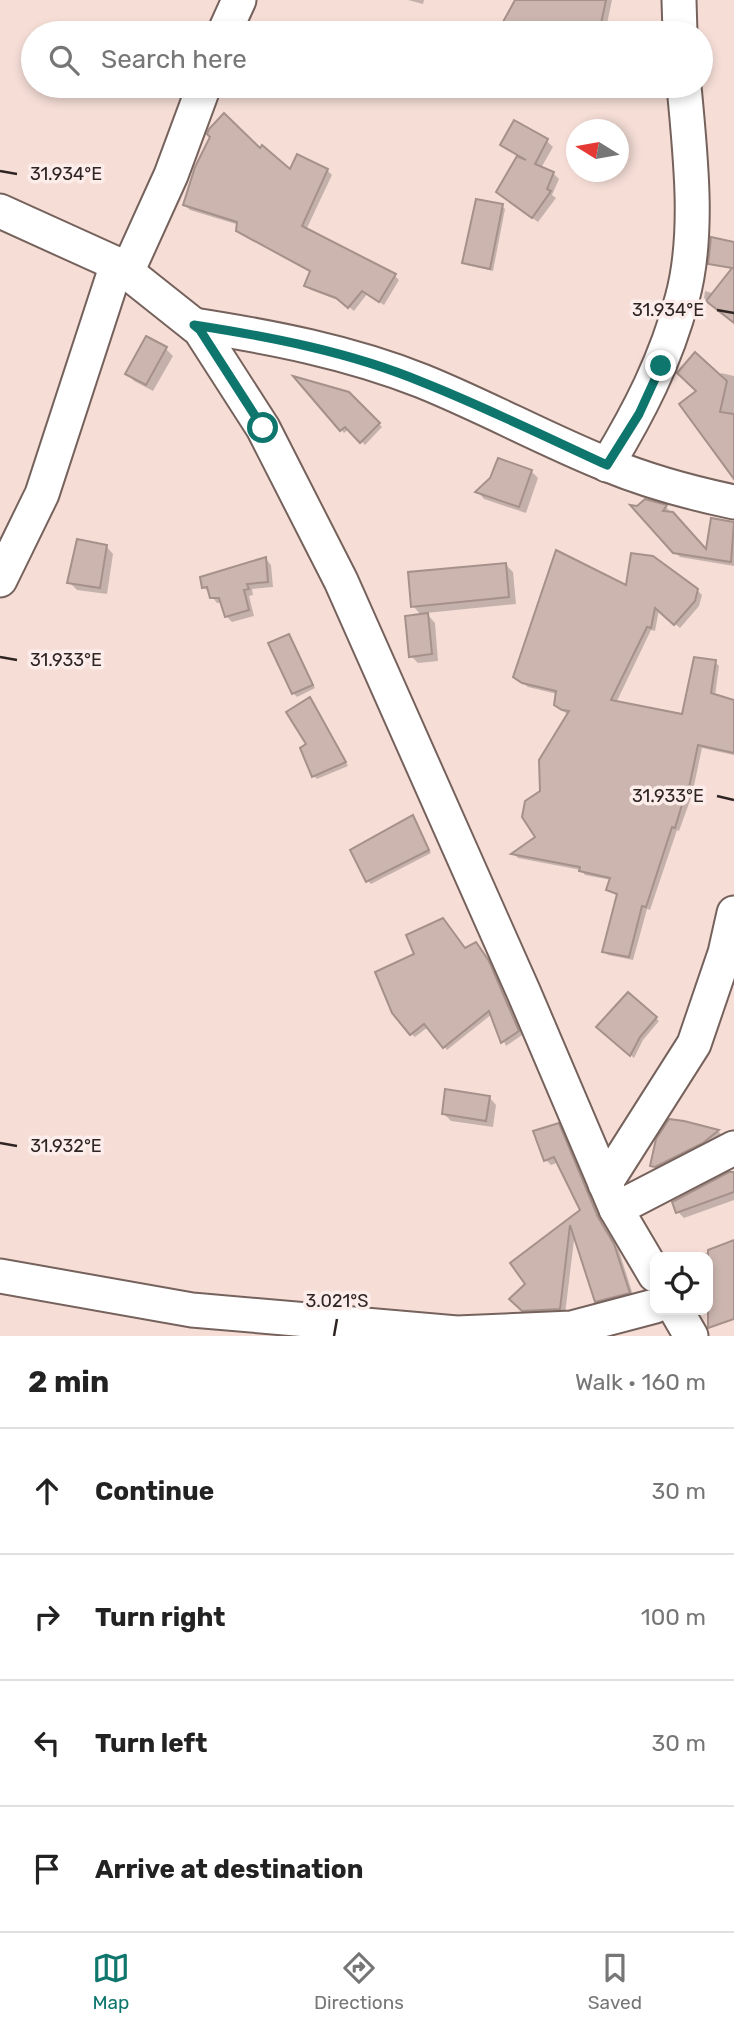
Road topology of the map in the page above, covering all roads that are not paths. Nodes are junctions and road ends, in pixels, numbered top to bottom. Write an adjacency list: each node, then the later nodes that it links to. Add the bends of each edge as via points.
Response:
1 (239, 0): 3 (street)
2 (679, 0): 4 (street)
3 (230, 21)
4 (680, 21)
5 (200, 98): 8 (street, via 172,175)
6 (685, 98): 10 (street, via 692,173 683,297 661,366 639,414)
7 (0, 211): 8 (street)
8 (122, 268): 9 (street); 12 (street, via 42,494)
9 (194, 325): 10 (street, via 318,348 421,381); 15 (street, via 263,428 341,581)
10 (607, 465): 11 (street)
11 (734, 502)
12 (0, 580)
13 (734, 913): 15 (street, via 695,1044)
14 (734, 1148): 15 (street)
15 (610, 1196): 16 (street)
16 (650, 1266)
17 (0, 1276): 18 (street, via 192,1310 457,1333 572,1328)
18 (650, 1307)
19 (679, 1315): 20 (street)
20 (691, 1336)

